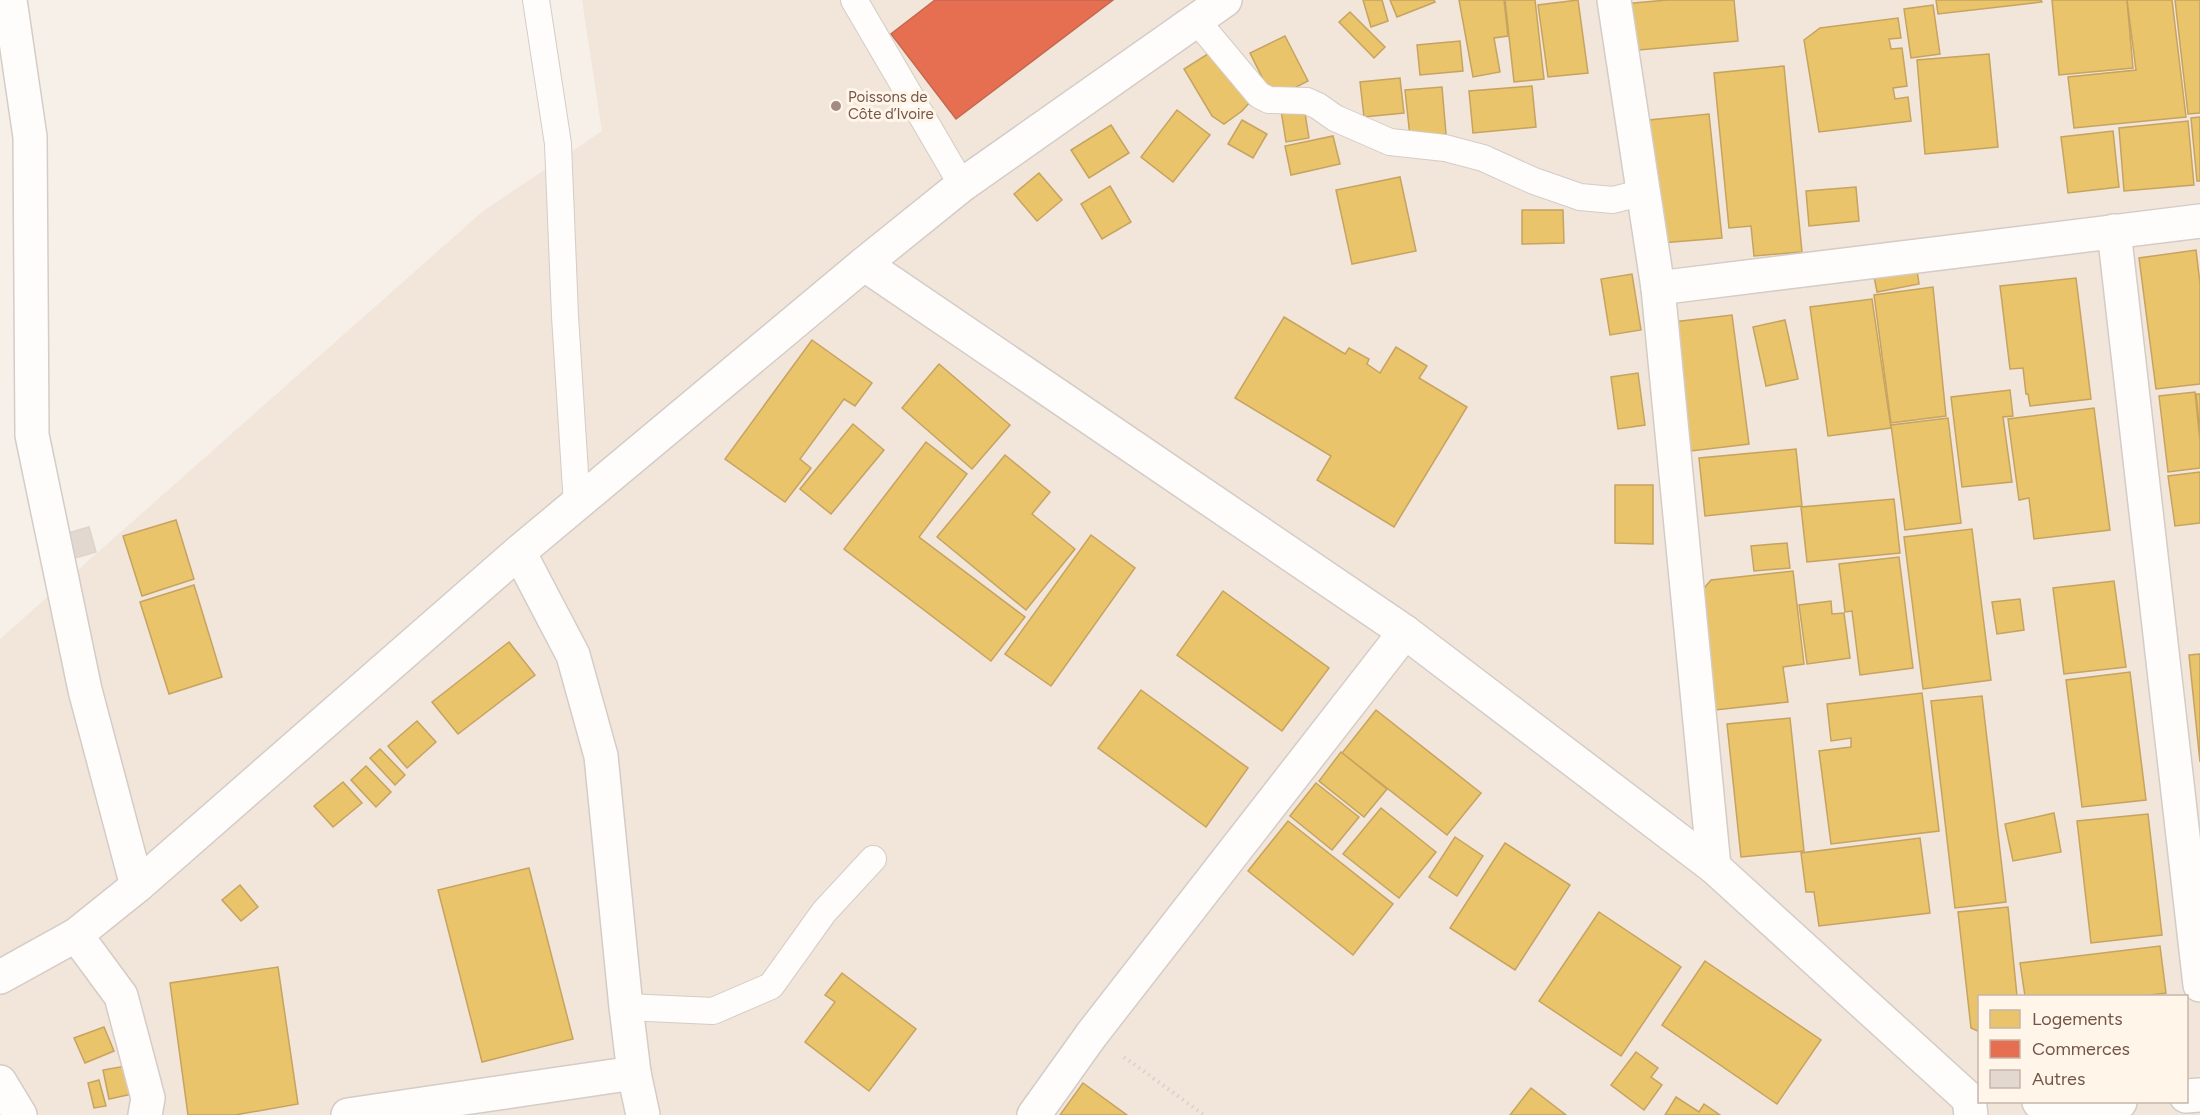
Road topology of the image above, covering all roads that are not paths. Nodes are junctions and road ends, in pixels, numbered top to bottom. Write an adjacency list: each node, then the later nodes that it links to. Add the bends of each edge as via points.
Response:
1 (10, 0): 18 (street, via 30,137 32,435 85,690)
2 (536, 0): 13 (lane, via 558,144)
3 (854, 0): 7 (lane)
4 (1225, 0): 6 (street)
5 (1614, 0): 8 (street)
6 (1197, 21): 7 (street); 8 (lane, via 1259,95 1269,100 1307,101 1390,142 1445,148 1483,158 1534,182 1580,197 1614,200)
7 (962, 186): 11 (street)
8 (1644, 192): 12 (street)
9 (2200, 221): 10 (street)
10 (2114, 231): 12 (street); 21 (street)
11 (864, 264): 13 (street); 15 (street)
12 (1658, 288): 17 (street)
13 (577, 506): 14 (street)
14 (519, 552): 18 (street); 22 (street, via 573,655 602,756)
15 (1404, 632): 17 (street); 30 (street, via 1092,1034)
16 (873, 859): 22 (lane, via 824,912 771,986 714,1011)
17 (1714, 867): 25 (street)
18 (137, 886): 19 (street)
19 (76, 935): 20 (street); 27 (street, via 121,996 148,1098)
20 (0, 977)
21 (2200, 985)
22 (626, 1007): 23 (street)
23 (634, 1072): 28 (street); 29 (street)
24 (0, 1082): 26 (street)
25 (1973, 1105)
26 (20, 1115)
27 (146, 1115)
28 (348, 1115)
29 (643, 1115)
30 (1034, 1115)

